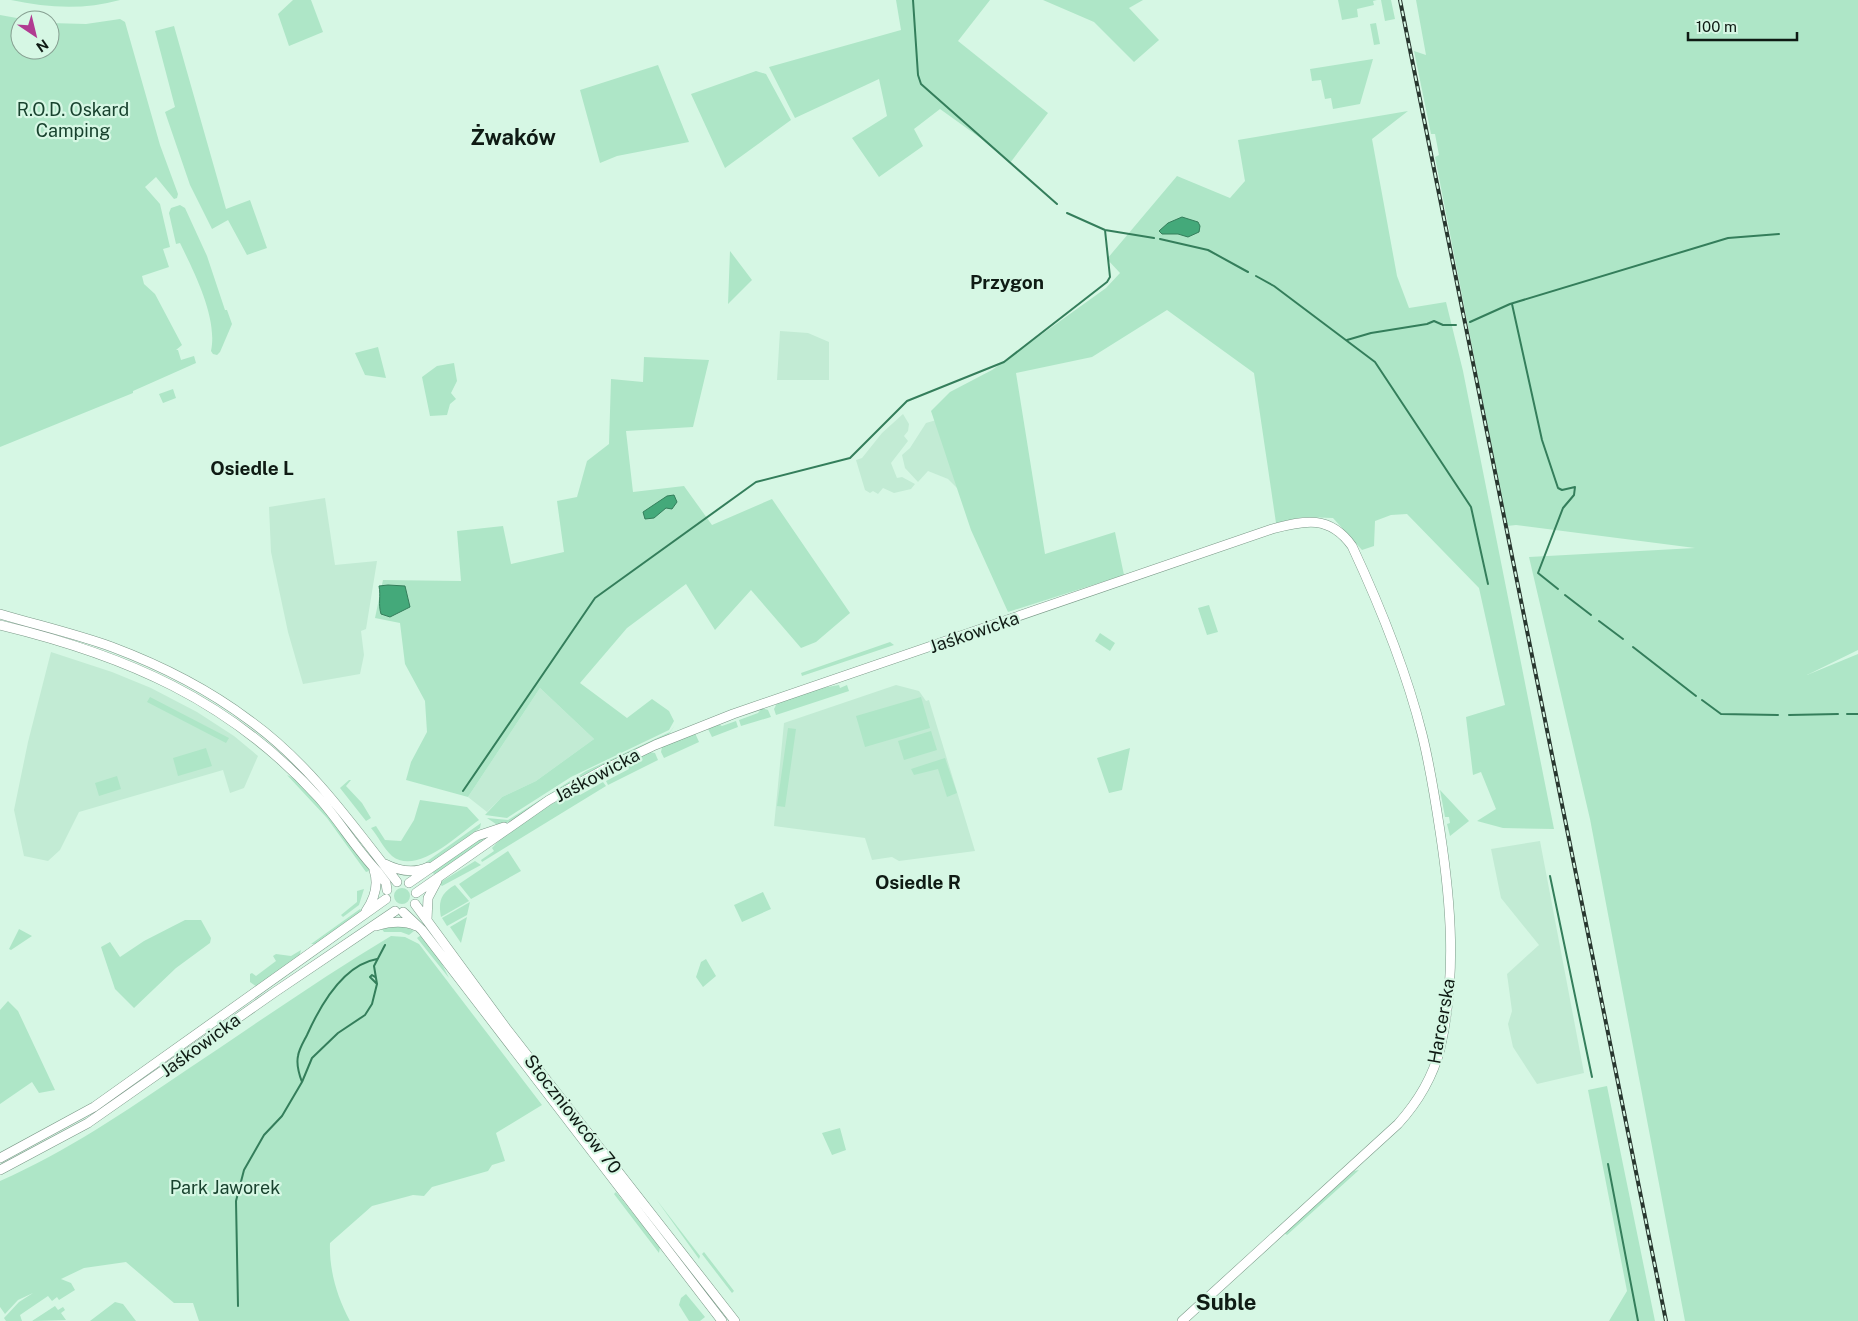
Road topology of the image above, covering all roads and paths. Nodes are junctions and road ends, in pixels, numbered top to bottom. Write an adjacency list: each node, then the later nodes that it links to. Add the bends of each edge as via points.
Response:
1 (0, 614): 6 (street, via 113,648 152,664 250,720 326,792)
2 (1384, 624): 4 (street, Jaśkowicka, via 1362,566 1348,540 1326,524 1300,521 732,714 605,769); 25 (street, Harcerska, via 1422,734 1447,872 1450,976 1440,1049 1411,1110 1398,1124)
3 (0, 625): 7 (street, via 111,658 166,682 217,710 266,746 318,797)
4 (524, 816): 5 (street, Jaśkowicka, via 500,829 477,836); 8 (street, Jaśkowicka)
5 (446, 857): 6 (street, via 422,870 410,872 397,870); 10 (street, Jaśkowicka)
6 (381, 861): 9 (street)
7 (373, 866): 12 (street, via 386,883); 15 (street, via 377,885 372,902)
8 (447, 872): 11 (street, Jaśkowicka); 16 (street, via 430,892)
9 (397, 882): 10 (street); 12 (street)
10 (409, 883): 11 (street)
11 (416, 893): 13 (street)
12 (387, 894): 14 (street, via 388,904); 15 (street, Jaśkowicka)
13 (415, 904): 14 (street); 16 (street, Stoczniowców 70)
14 (399, 911): 17 (street, Stoczniowców 70); 18 (street, Jaśkowicka)
15 (361, 917): 19 (street, Jaśkowicka)
16 (426, 921): 24 (street, Stoczniowców 70)
17 (419, 927): 18 (street, via 409,922 388,922); 23 (street, Stoczniowców 70)
18 (365, 930): 20 (street, Jaśkowicka)
19 (84, 1114): 20 (street); 21 (street, Jaśkowicka)
20 (90, 1122): 22 (street, Jaśkowicka)
21 (0, 1158)
22 (0, 1170)
23 (722, 1321)
24 (735, 1321)
25 (1182, 1321)

